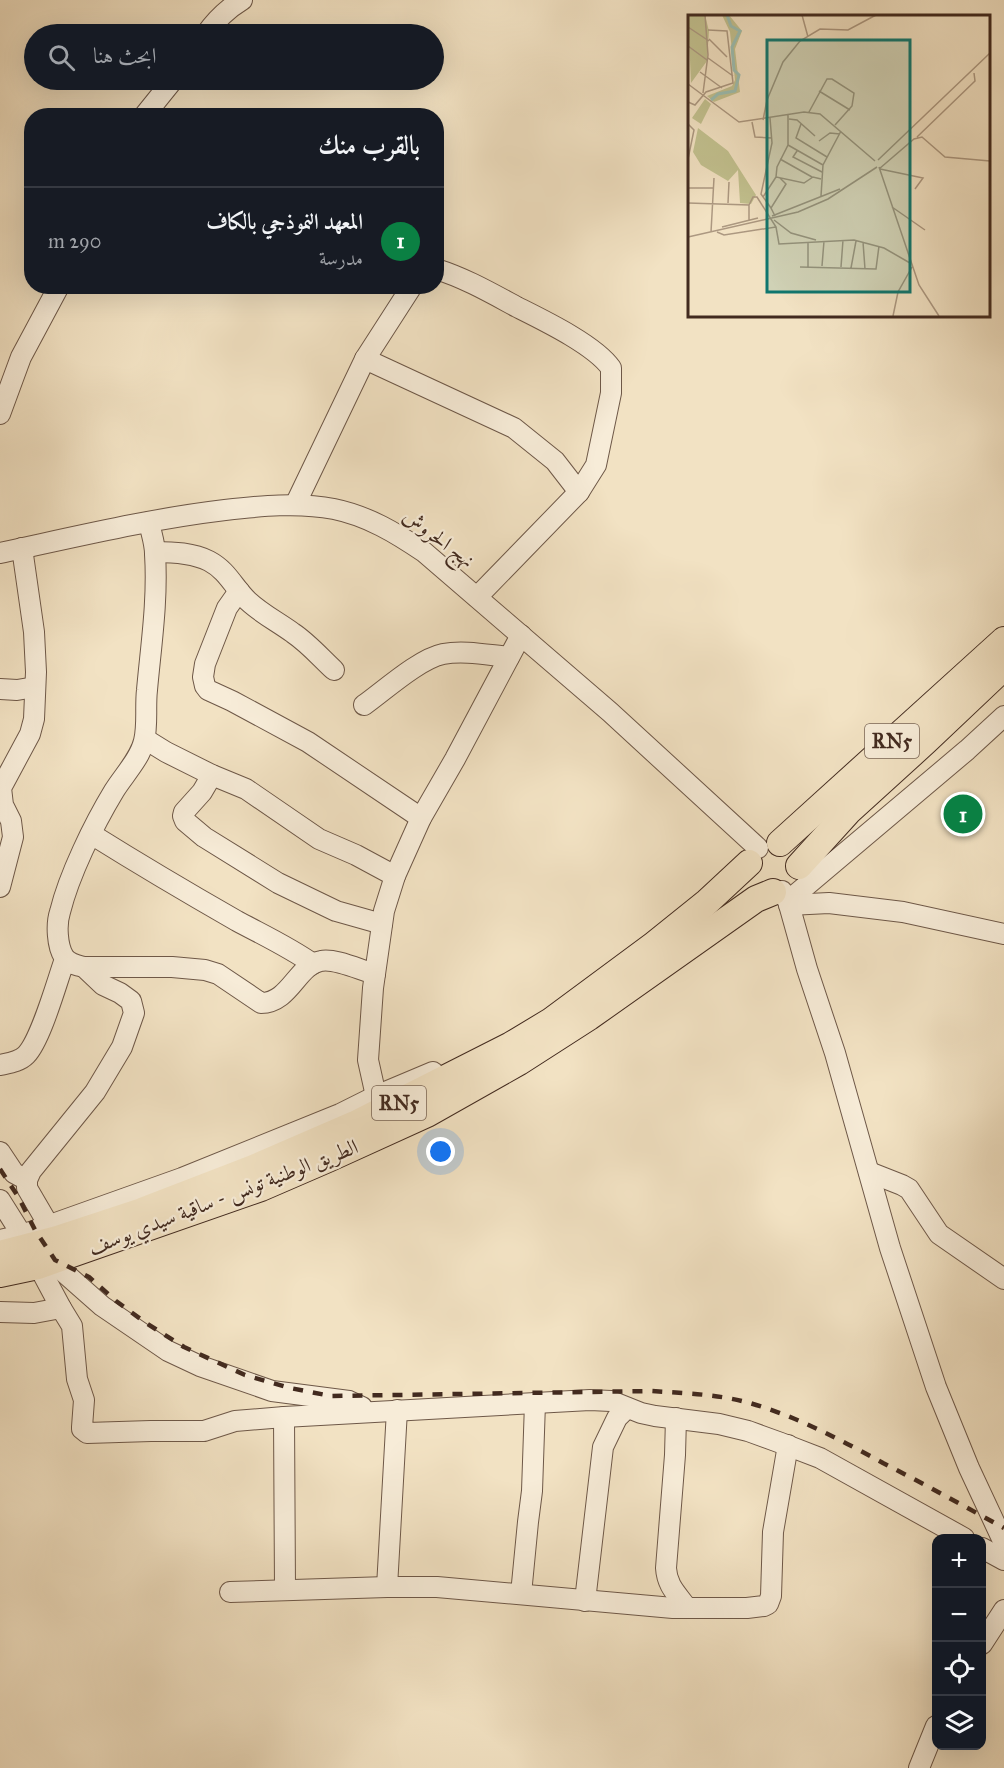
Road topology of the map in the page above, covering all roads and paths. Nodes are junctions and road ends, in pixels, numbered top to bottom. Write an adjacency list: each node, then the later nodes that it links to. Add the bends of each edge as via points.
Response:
1 (242, 0): 2 (street)
2 (213, 24)
3 (165, 90): 4 (street)
4 (150, 108)
5 (444, 272): 10 (street, via 551,325 599,354 611,368 611,393 596,465)
6 (55, 294): 9 (street, via 21,357)
7 (407, 294): 8 (street)
8 (365, 359): 10 (street, via 514,428 555,461); 11 (street)
9 (0, 414)
10 (579, 492): 17 (street)
11 (295, 505): 12 (street, نهج الحروش, via 239,508); 17 (street, نهج الحروش, via 334,509 392,531 424,552)
12 (149, 522): 13 (street, نهج الحروش); 14 (street)
13 (22, 548): 15 (street, نهج الحروش); 23 (street, via 34,632)
14 (155, 552): 16 (street, via 197,556 212,562); 27 (street, via 155,612)
15 (0, 553)
16 (239, 591): 22 (street); 29 (street, via 227,608 205,664 203,677 208,690 308,742)
17 (477, 597): 18 (street, نهج الحروش)
18 (521, 635): 20 (street); 31 (street, نهج الحروش)
19 (1004, 640): 31 (main road, الطريق الوطنية تونس - ساقية سيدي يوسف / RN5)
20 (509, 657): 25 (street, via 443,654 406,674); 29 (street)
21 (1004, 667): 32 (main road, RN5, via 848,812)
22 (334, 670)
23 (36, 687): 24 (street); 34 (street, via 30,734 1,788 13,837)
24 (0, 689)
25 (364, 705)
26 (1004, 716): 35 (street, via 949,765)
27 (145, 739): 28 (street); 30 (street)
28 (212, 775): 33 (street, via 246,789 319,838); 36 (street, via 184,812 185,821 278,883 336,911)
29 (421, 818): 33 (street)
30 (91, 834): 38 (street, via 59,915 60,949); 39 (street)
31 (763, 851): 32 (main road, via 788,846); 35 (main road, via 749,871 752,879 757,886); 42 (main road, الطريق الوطنية تونس - ساقية سيدي يوسف / RN5, via 655,944 551,1021)
32 (800, 866): 35 (main road, RN5, via 798,877)
33 (395, 876): 36 (street)
34 (0, 887)
35 (783, 897): 37 (street, via 903,912); 46 (street); 50 (main road, الطريق الوطنية تونس - ساقية سيدي يوسف / RN5, via 764,894 749,903 529,1056 427,1114 261,1188)
36 (382, 924): 41 (street)
37 (1004, 934)
38 (65, 958): 40 (street); 43 (street, via 28,1054)
39 (313, 964): 40 (street, via 294,985 267,1003 205,970); 41 (street, via 336,962)
40 (84, 966): 47 (street, via 103,985 131,1002 134,1012 122,1047 94,1092)
41 (375, 974): 44 (street, via 368,1060)
42 (511, 1045): 44 (street, via 478,1053); 50 (main road, الطريق الوطنية تونس - ساقية سيدي يوسف / RN5, via 297,1150)
43 (0, 1065)
44 (376, 1096): 50 (street, via 182,1178)
45 (0, 1152): 47 (street, via 14,1173)
46 (869, 1172): 53 (street, via 909,1189 939,1234); 64 (street, via 936,1387)
47 (27, 1180): 50 (street)
48 (0, 1200): 50 (street)
49 (0, 1240): 50 (street)
50 (45, 1247): 51 (main road, الطريق الوطنية تونس - ساقية سيدي يوسف / RN5); 52 (main road, الطريق الوطنية تونس - ساقية سيدي يوسف / RN5); 54 (street); 59 (street, via 102,1306 168,1351 272,1391 349,1401)
51 (0, 1254)
52 (0, 1274)
53 (1004, 1279)
54 (61, 1308): 55 (street, via 34,1313); 60 (street, via 72,1326 77,1380 84,1400 82,1427 87,1433 204,1431 235,1420)
55 (0, 1312)
56 (535, 1403): 57 (street, via 611,1401); 58 (street); 70 (street, via 532,1491)
57 (627, 1408): 61 (street); 71 (street, via 616,1418 603,1447)
58 (397, 1410): 59 (street); 67 (street)
59 (370, 1412): 60 (street)
60 (284, 1417): 68 (street)
61 (676, 1418): 62 (street, via 719,1424); 72 (street, via 666,1579)
62 (788, 1445): 63 (street, via 820,1458); 72 (street, via 773,1532 770,1600 756,1608)
63 (955, 1534)
64 (1004, 1543)
65 (986, 1551): 66 (street)
66 (1004, 1560)
67 (387, 1587): 68 (street); 70 (street)
68 (285, 1589): 69 (street)
69 (230, 1592)
70 (521, 1594): 71 (street)
71 (585, 1601): 72 (street)
72 (687, 1608)
73 (1004, 1610): 74 (street)
74 (982, 1642)
75 (932, 1736): 76 (street)
76 (919, 1768)

